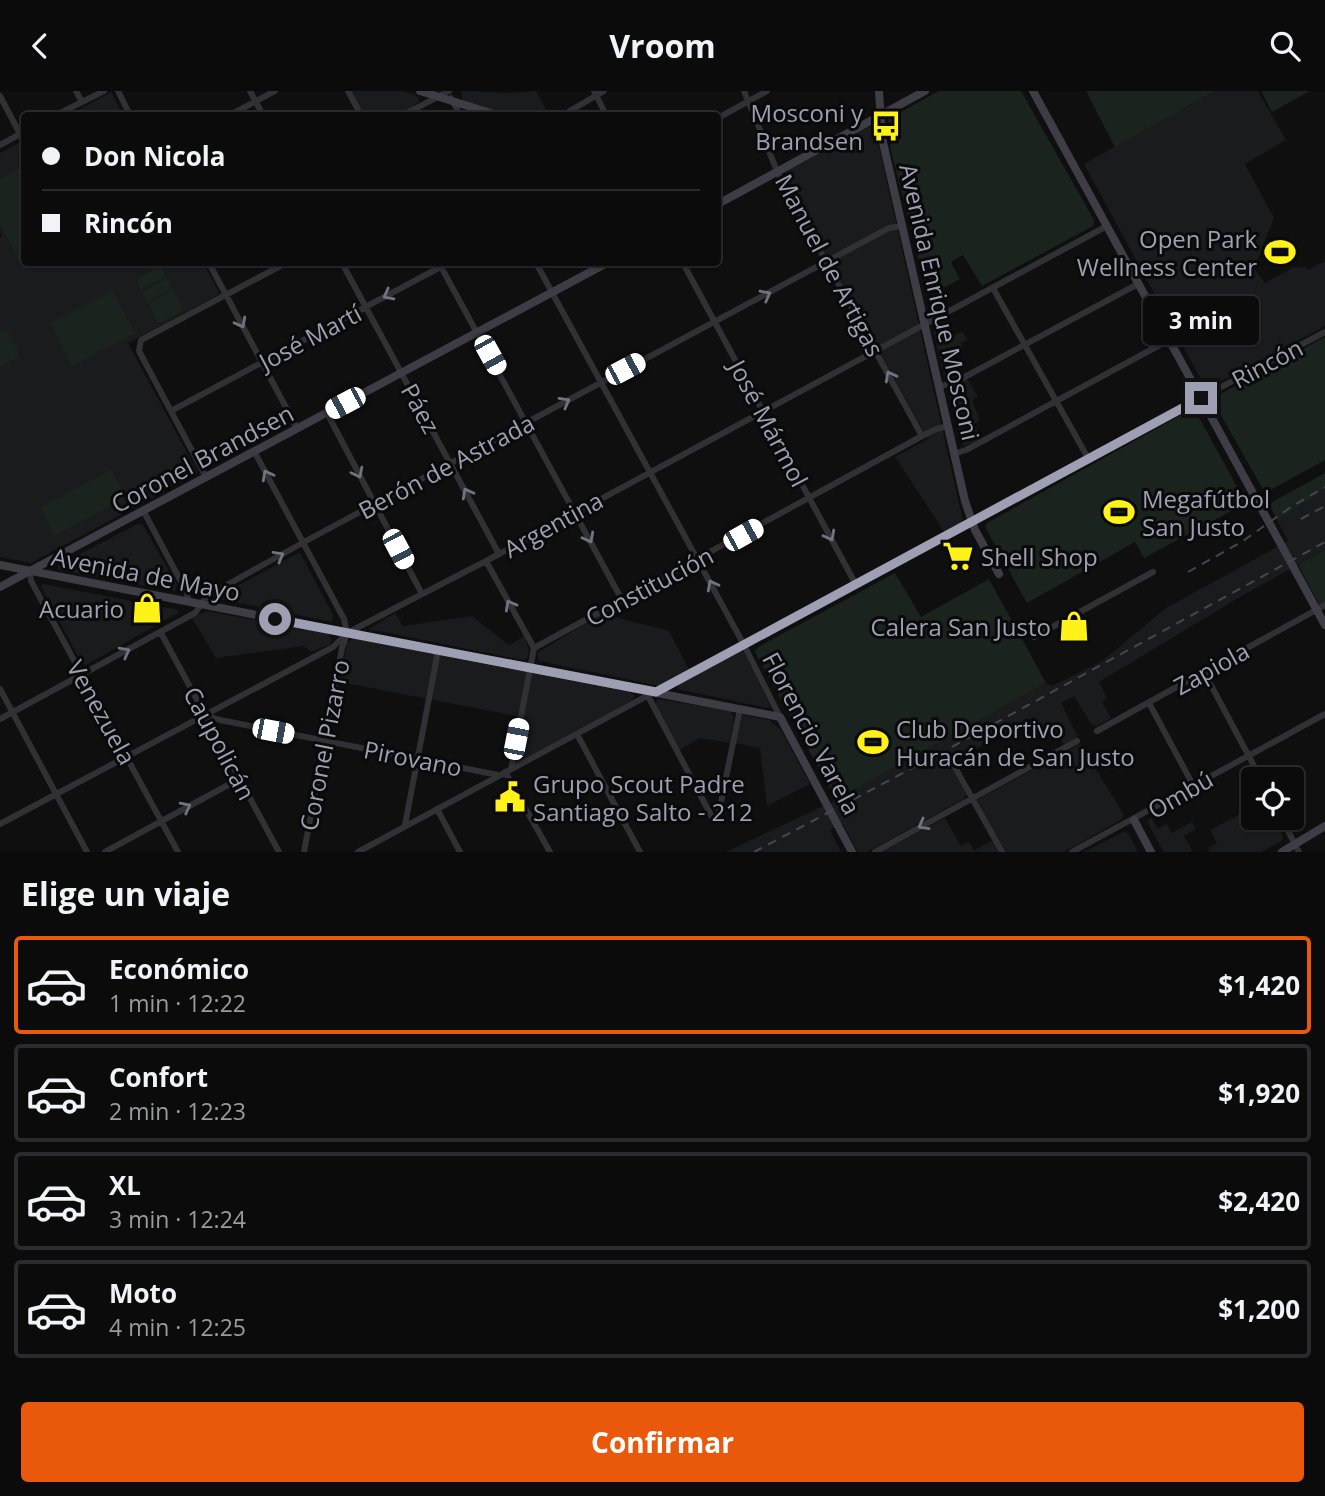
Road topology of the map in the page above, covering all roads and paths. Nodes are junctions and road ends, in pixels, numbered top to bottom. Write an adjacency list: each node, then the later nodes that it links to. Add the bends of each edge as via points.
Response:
1 (76, 91): 19 (street)
2 (104, 91): 19 (street)
3 (118, 91): 23 (street)
4 (250, 91): 20 (street)
5 (275, 91): 20 (street)
6 (348, 91): 26 (street)
7 (420, 91): 17 (street)
8 (448, 91): 17 (street); 21 (street)
9 (604, 91): 15 (street)
10 (744, 91): 18 (street, Manuel de Artigas)
11 (767, 91): 18 (street)
12 (879, 91): 33 (street, Avenida Enrique Mosconi)
13 (925, 91): 33 (street)
14 (1033, 91): 40 (street)
15 (595, 93): 30 (street); 31 (street)
16 (0, 96): 34 (street)
17 (438, 97): 21 (street); 27 (street)
18 (749, 101): 32 (street); 37 (street, Manuel de Artigas)
19 (82, 102): 22 (street)
20 (255, 102): 24 (street); 25 (street)
21 (453, 102): 28 (street); 29 (street)
22 (61, 112)
23 (128, 112)
24 (236, 112)
25 (261, 112)
26 (358, 112)
27 (410, 112)
28 (458, 112)
29 (487, 112)
30 (567, 112)
31 (604, 112)
32 (721, 116)
33 (879, 116): 37 (street); 39 (street, Avenida Enrique Mosconi)
34 (21, 131)
35 (21, 134): 36 (street)
36 (0, 145)
37 (779, 172): 38 (street); 41 (street, Manuel de Artigas)
38 (721, 202)
39 (902, 226): 41 (street, Berón de Astrada, via 890,228); 56 (street, Avenida Enrique Mosconi)
40 (1107, 226): 50 (street); 51 (street, Argentina)
41 (827, 263): 55 (street, Berón de Astrada, one-way to 41); 61 (street, Manuel de Artigas)
42 (210, 266): 53 (street)
43 (280, 266): 53 (street)
44 (344, 266): 54 (street, Páez)
45 (439, 266): 54 (street, José Martí, one-way to 54)
46 (444, 266): 57 (street)
47 (538, 266): 52 (street, Florencio Varela)
48 (601, 266): 52 (street, Coronel Brandsen)
49 (685, 266): 55 (street, José Mármol)
50 (1138, 284): 59 (street); 60 (street)
51 (993, 288): 56 (street, Argentina); 60 (street)
52 (552, 292): 57 (street, Coronel Brandsen); 64 (street, Florencio Varela)
53 (226, 295): 62 (street, one-way to 62); 68 (street, via 141,340 139,351)
54 (365, 307): 62 (street, José Martí); 63 (street, Páez)
55 (715, 322): 64 (street, Berón de Astrada); 69 (street, José Mármol)
56 (925, 325): 61 (street, Argentina); 65 (street, Avenida Enrique Mosconi)
57 (478, 332): 63 (street, Coronel Brandsen); 71 (street)
58 (1325, 332): 66 (street, Rincón)
59 (1169, 339): 66 (street); 67 (street)
60 (1024, 345): 65 (street); 67 (street)
61 (877, 351): 69 (street, Argentina); 74 (street, Manuel de Artigas, one-way to 61)
62 (262, 363): 68 (street, José Martí); 73 (street)
63 (401, 373): 70 (street, Coronel Brandsen); 78 (street, Páez)
64 (602, 382): 71 (street, Berón de Astrada, one-way to 64); 79 (street, Florencio Varela)
65 (939, 387): 72 (street, Avenida Enrique Mosconi)
66 (1201, 398): 77 (street, Rincón); 100 (street)
67 (1056, 402): 76 (street); 77 (street)
68 (171, 411): 80 (street)
69 (763, 411): 79 (street, Argentina); 81 (street, José Mármol)
70 (327, 413): 73 (street, Coronel Brandsen); 82 (street, one-way to 82)
71 (527, 423): 78 (street, Berón de Astrada); 84 (street)
72 (949, 426): 74 (street, Constitución); 76 (street, Avenida Enrique Mosconi)
73 (298, 428): 75 (street, Coronel Brandsen)
74 (922, 436): 81 (street, Constitución)
75 (254, 451): 80 (street, Coronel Brandsen); 86 (street, Coronel Pizarro, one-way to 75)
76 (956, 453): 85 (street, Avenida Enrique Mosconi)
77 (1088, 458): 85 (street, Rincón)
78 (451, 463): 82 (street, Berón de Astrada); 87 (street, Páez, one-way to 78)
79 (650, 471): 84 (street, Argentina); 88 (street, Florencio Varela)
80 (206, 477): 83 (street, Coronel Brandsen)
81 (810, 498): 88 (street, Constitución); 94 (street, José Mármol, one-way to 94)
82 (374, 505): 86 (street, Berón de Astrada); 96 (street)
83 (144, 512): 91 (street, Coronel Brandsen); 98 (street)
84 (575, 512): 87 (street, Argentina); 97 (street, one-way to 97)
85 (971, 521): 93 (street, Avenida Enrique Mosconi); 94 (street, Rincón)
86 (304, 543): 99 (street, Berón de Astrada, one-way to 86, via 207,596); 103 (street, Coronel Pizarro)
87 (499, 554): 89 (street, Argentina)
88 (698, 560): 97 (street, Constitución); 105 (street, Florencio Varela, one-way to 88)
89 (486, 561): 96 (street, Argentina); 106 (street, one-way to 89)
90 (0, 565): 91 (street, Avenida de Mayo)
91 (30, 572): 95 (street, Coronel Brandsen); 98 (street, Avenida de Mayo); 110 (street, Venezuela)
92 (1153, 572): 104 (street)
93 (999, 574)
94 (855, 583): 105 (street, Rincón)
95 (0, 587)
96 (422, 594): 103 (street, Argentina)
97 (622, 600): 106 (street, Constitución)
98 (189, 602): 99 (street, Avenida de Mayo)
99 (201, 605): 102 (street, Berón de Astrada); 103 (street, Avenida de Mayo)
100 (1321, 607): 101 (street); 109 (street, Zapiola)
101 (1325, 625)
102 (161, 633): 110 (street, Berón de Astrada, one-way to 102); 117 (street, Caupolicán)
103 (347, 633): 107 (street, Avenida de Mayo); 117 (street, Argentina, via 333,647); 122 (street, Coronel Pizarro)
104 (1034, 637)
105 (744, 645): 112 (street, Rincón); 118 (street, Florencio Varela)
106 (534, 648): 108 (street)
107 (438, 650): 108 (street, Avenida de Mayo); 126 (street)
108 (530, 668): 112 (street, Avenida de Mayo); 129 (street)
109 (1204, 672): 113 (street, Zapiola); 124 (street)
110 (81, 675): 115 (street, Berón de Astrada); 125 (street, Venezuela)
111 (0, 689): 115 (street)
112 (652, 694): 114 (street, Avenida de Mayo); 114 (street, via 714,821); 121 (street, Rincón)
113 (1149, 703): 120 (street, Zapiola); 132 (street)
114 (740, 709): 118 (street, Avenida de Mayo)
115 (12, 712): 119 (street, Berón de Astrada); 133 (street)
116 (1325, 714): 124 (street, Ombú)
117 (205, 715): 122 (street, Pirovano); 125 (street, Argentina); 131 (street, Caupolicán)
118 (780, 717): 153 (street, Florencio Varela)
119 (0, 719)
120 (1097, 731)
121 (576, 734): 129 (street, Rincón); 152 (street)
122 (326, 741): 126 (street, Pirovano); 148 (street, Coronel Pizarro)
123 (1077, 741): 134 (street)
124 (1250, 755): 128 (street); 132 (street, Ombú)
125 (126, 757): 133 (street, Argentina); 136 (street, Venezuela)
126 (418, 758): 130 (street, Pirovano); 139 (street)
127 (952, 762): 134 (street)
128 (1256, 767)
129 (508, 770): 130 (street, Rincón); 151 (street)
130 (498, 775): 135 (street, Rincón)
131 (239, 779): 136 (street, one-way to 131); 147 (street, Caupolicán)
132 (1193, 785): 137 (street, Ombú)
133 (57, 793): 138 (street, Argentina); 144 (street)
134 (972, 799): 154 (street, one-way to 154); 155 (street)
135 (437, 809): 139 (street, Rincón); 150 (street)
136 (160, 820): 145 (street); 146 (street, Venezuela)
137 (1134, 820): 156 (street, Ombú); 157 (street)
138 (0, 824)
139 (405, 825): 143 (street, Rincón)
140 (1325, 826): 142 (street)
141 (1288, 830): 142 (street)
142 (1297, 848): 158 (street)
143 (368, 850): 149 (street, Rincón)
144 (88, 852)
145 (105, 852)
146 (178, 852)
147 (279, 852)
148 (304, 852)
149 (358, 852)
150 (460, 852)
151 (550, 852)
152 (640, 852)
153 (852, 852)
154 (875, 852)
155 (1002, 852)
156 (1072, 852)
157 (1150, 852)
158 (1282, 852)

